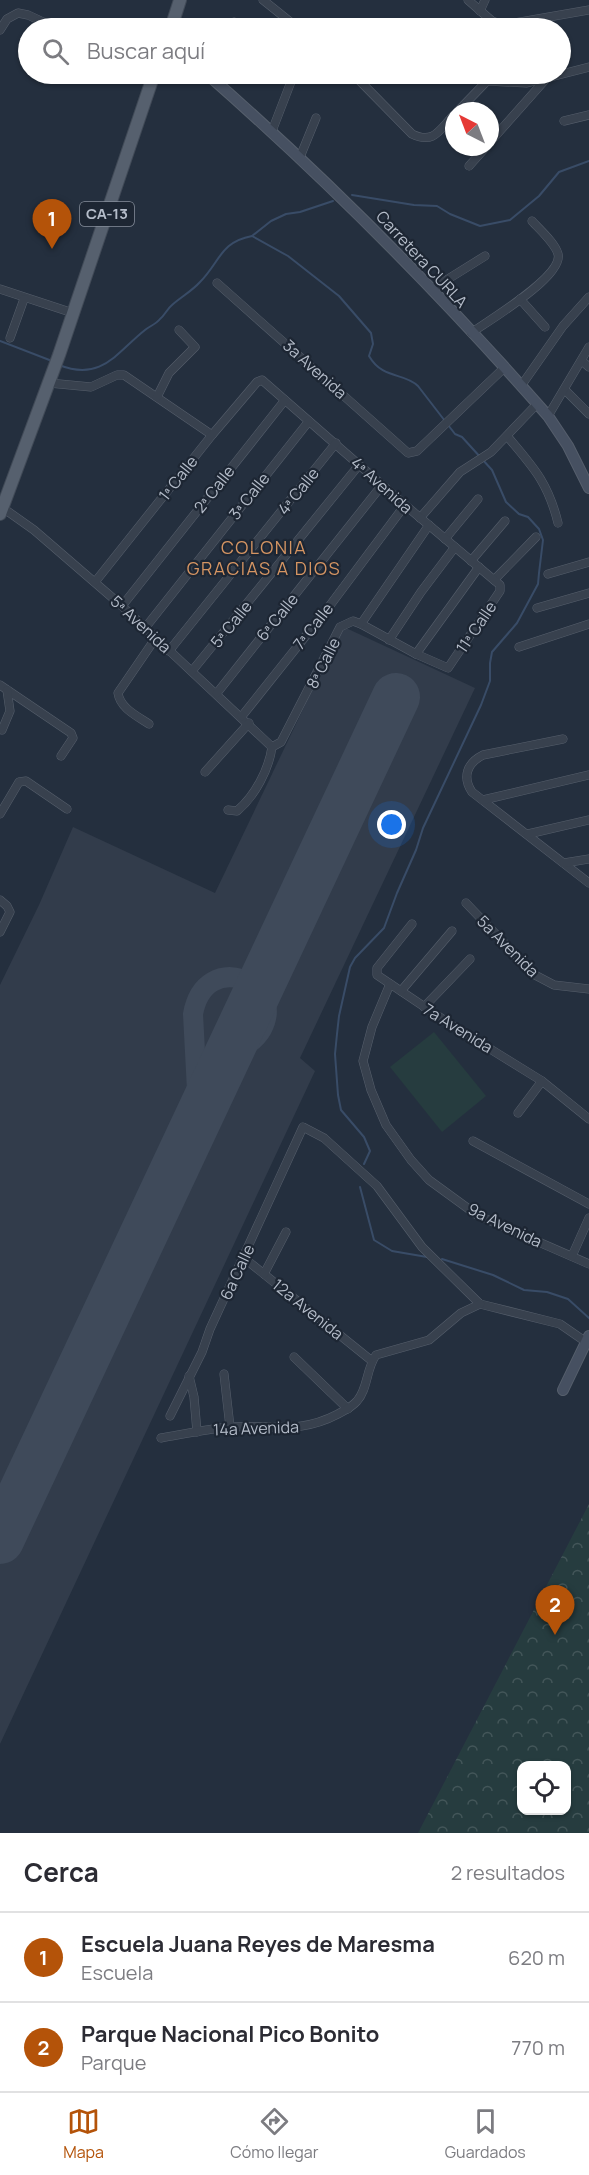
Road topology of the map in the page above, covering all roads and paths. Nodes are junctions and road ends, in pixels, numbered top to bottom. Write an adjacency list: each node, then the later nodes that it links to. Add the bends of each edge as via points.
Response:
1 (180, 0): 8 (main road)
2 (263, 0): 9 (street)
3 (468, 0): 6 (street)
4 (485, 0): 6 (street)
5 (589, 9): 11 (street)
6 (480, 11): 10 (street)
7 (34, 18): 12 (street, via 18,13 7,19)
8 (174, 18)
9 (286, 18)
10 (488, 18)
11 (541, 18)
12 (0, 30)
13 (589, 67): 14 (street)
14 (571, 72)
15 (149, 84): 39 (main road, CA-13)
16 (222, 84): 26 (main road, Carretera CURLA)
17 (290, 84): 26 (street)
18 (363, 84): 25 (street, via 420,138 434,137)
19 (484, 84): 21 (street)
20 (541, 84): 27 (street)
21 (467, 102)
22 (589, 115): 24 (street)
23 (316, 118): 29 (street)
24 (564, 122)
25 (445, 125)
26 (272, 131): 29 (main road, Carretera CURLA)
27 (499, 132)
28 (478, 156): 30 (street)
29 (300, 157): 35 (main road, Carretera CURLA)
30 (469, 166)
31 (532, 221): 38 (street, via 556,249 559,261 551,274)
32 (485, 256): 35 (street)
33 (217, 283): 46 (street, 3a Avenida, via 408,453 450,421)
34 (0, 289): 37 (street)
35 (432, 290): 42 (main road, Carretera CURLA)
36 (589, 297): 50 (street, via 563,326)
37 (24, 298): 39 (street); 43 (street)
38 (520, 299): 40 (street); 42 (street)
39 (73, 313): 49 (main road, CA-13)
40 (544, 327)
41 (179, 330): 52 (street, via 195,346 170,374)
42 (471, 333): 46 (main road, Carretera CURLA)
43 (10, 338)
44 (589, 347): 45 (street)
45 (582, 361): 47 (street); 51 (street)
46 (504, 368): 50 (main road, Carretera CURLA)
47 (589, 368)
48 (265, 382): 53 (street, 4ª Avenida); 58 (street, 1ª Calle, via 257,382)
49 (49, 383): 52 (street, via 91,387 120,374); 66 (main road, CA-13)
50 (521, 386): 54 (main road, Carretera CURLA)
51 (565, 390): 55 (street); 56 (street)
52 (157, 397): 58 (street)
53 (285, 400): 57 (street, 4ª Avenida); 81 (street, 2ª Calle)
54 (537, 404): 56 (main road, Carretera CURLA); 59 (street)
55 (589, 414)
56 (548, 416): 63 (main road, Carretera CURLA)
57 (309, 421): 60 (street, 4ª Avenida); 85 (street, 3ª Calle)
58 (212, 435): 78 (street, 1ª Calle)
59 (507, 436): 67 (street, via 460,472); 69 (street, via 547,487)
60 (336, 443): 61 (street, 4ª Avenida); 89 (street, 4ª Calle)
61 (359, 465): 62 (street, 4ª Avenida); 91 (street, 5ª Calle)
62 (382, 485): 65 (street, 4ª Avenida); 93 (street, 6ª Calle)
63 (589, 488)
64 (478, 500): 72 (street)
65 (405, 505): 67 (street, 4ª Avenida); 94 (street, 7ª Calle)
66 (1, 511): 78 (street, 5ª Avenida, via 34,530)
67 (420, 518): 70 (street, 4ª Avenida)
68 (505, 521): 74 (street)
69 (558, 523)
70 (429, 525): 72 (street, 4ª Avenida); 83 (street)
71 (536, 537): 79 (street)
72 (445, 539): 73 (street, 4ª Avenida)
73 (455, 547): 74 (street, 4ª Avenida); 87 (street)
74 (471, 561): 76 (street, 4ª Avenida)
75 (589, 562): 77 (street)
76 (479, 567): 79 (street, 4ª Avenida); 90 (street)
77 (548, 574)
78 (95, 582): 81 (street, 5ª Avenida)
79 (497, 583): 90 (street, 11ª Calle, via 500,591 449,668)
80 (589, 593): 82 (street)
81 (122, 606): 85 (street, 5ª Avenida)
82 (537, 608)
83 (361, 624): 87 (street); 99 (street, 8ª Calle, via 353,621 340,627 281,742)
84 (589, 624): 88 (street)
85 (145, 628): 86 (street, 5ª Avenida)
86 (155, 639): 89 (street, 5ª Avenida); 96 (street, via 118,693 126,708)
87 (389, 640): 90 (street)
88 (519, 647)
89 (170, 651): 91 (street, 5ª Avenida)
90 (416, 654)
91 (192, 671): 93 (street, 5ª Avenida)
92 (4, 688): 97 (street, via 10,711); 100 (street, via 71,733 73,738)
93 (217, 693): 94 (street, 5ª Avenida)
94 (242, 716): 95 (street, 5ª Avenida)
95 (249, 723): 99 (street, 5ª Avenida); 101 (street)
96 (149, 724)
97 (2, 730)
98 (563, 739): 103 (street, via 474,759 466,780 472,792)
99 (272, 747): 105 (street, 8ª Calle, via 257,786 237,811)
100 (61, 756)
101 (205, 772)
102 (589, 775): 103 (street)
103 (483, 800): 108 (street)
104 (67, 808): 106 (street, via 26,781 19,782)
105 (228, 810)
106 (0, 814)
107 (589, 820): 108 (street)
108 (528, 834): 110 (street)
109 (589, 859): 110 (street)
110 (564, 863): 111 (street)
111 (589, 883)
112 (0, 900): 116 (street, via 10,912)
113 (466, 903): 119 (street, 5a Avenida, via 535,975 554,985)
114 (412, 924): 118 (street, via 376,971)
115 (452, 931): 120 (street)
116 (0, 932)
117 (470, 959): 121 (street)
118 (390, 984): 120 (street, 7a Avenida); 129 (street, 9a Avenida, via 363,1061 386,1125 429,1180 477,1215)
119 (589, 989)
120 (401, 991): 121 (street, 7a Avenida)
121 (424, 1007): 122 (street, 7a Avenida)
122 (542, 1081): 123 (street); 124 (street, 7a Avenida)
123 (518, 1113)
124 (589, 1119)
125 (473, 1141): 126 (street)
126 (589, 1204)
127 (589, 1218): 129 (street)
128 (286, 1232): 132 (street)
129 (572, 1256): 131 (street, 9a Avenida)
130 (244, 1258): 132 (street, 12a Avenida); 133 (street, 6a Calle, via 303,1127 324,1138 377,1186 422,1247); 138 (street, 6a Calle)
131 (589, 1264)
132 (264, 1274): 136 (street, 12a Avenida)
133 (480, 1304): 134 (street, via 560,1324); 136 (street, via 461,1313 429,1340 383,1352)
134 (588, 1339): 139 (main road)
135 (294, 1357): 140 (street)
136 (372, 1361): 140 (street, via 361,1396)
137 (224, 1374): 142 (street)
138 (189, 1376): 141 (street, 6a Calle); 143 (street)
139 (563, 1390)
140 (348, 1408): 142 (street, 14a Avenida, via 310,1426)
141 (170, 1416)
142 (230, 1427): 143 (street, 14a Avenida)
143 (197, 1432): 144 (street, 14a Avenida)
144 (161, 1438)

